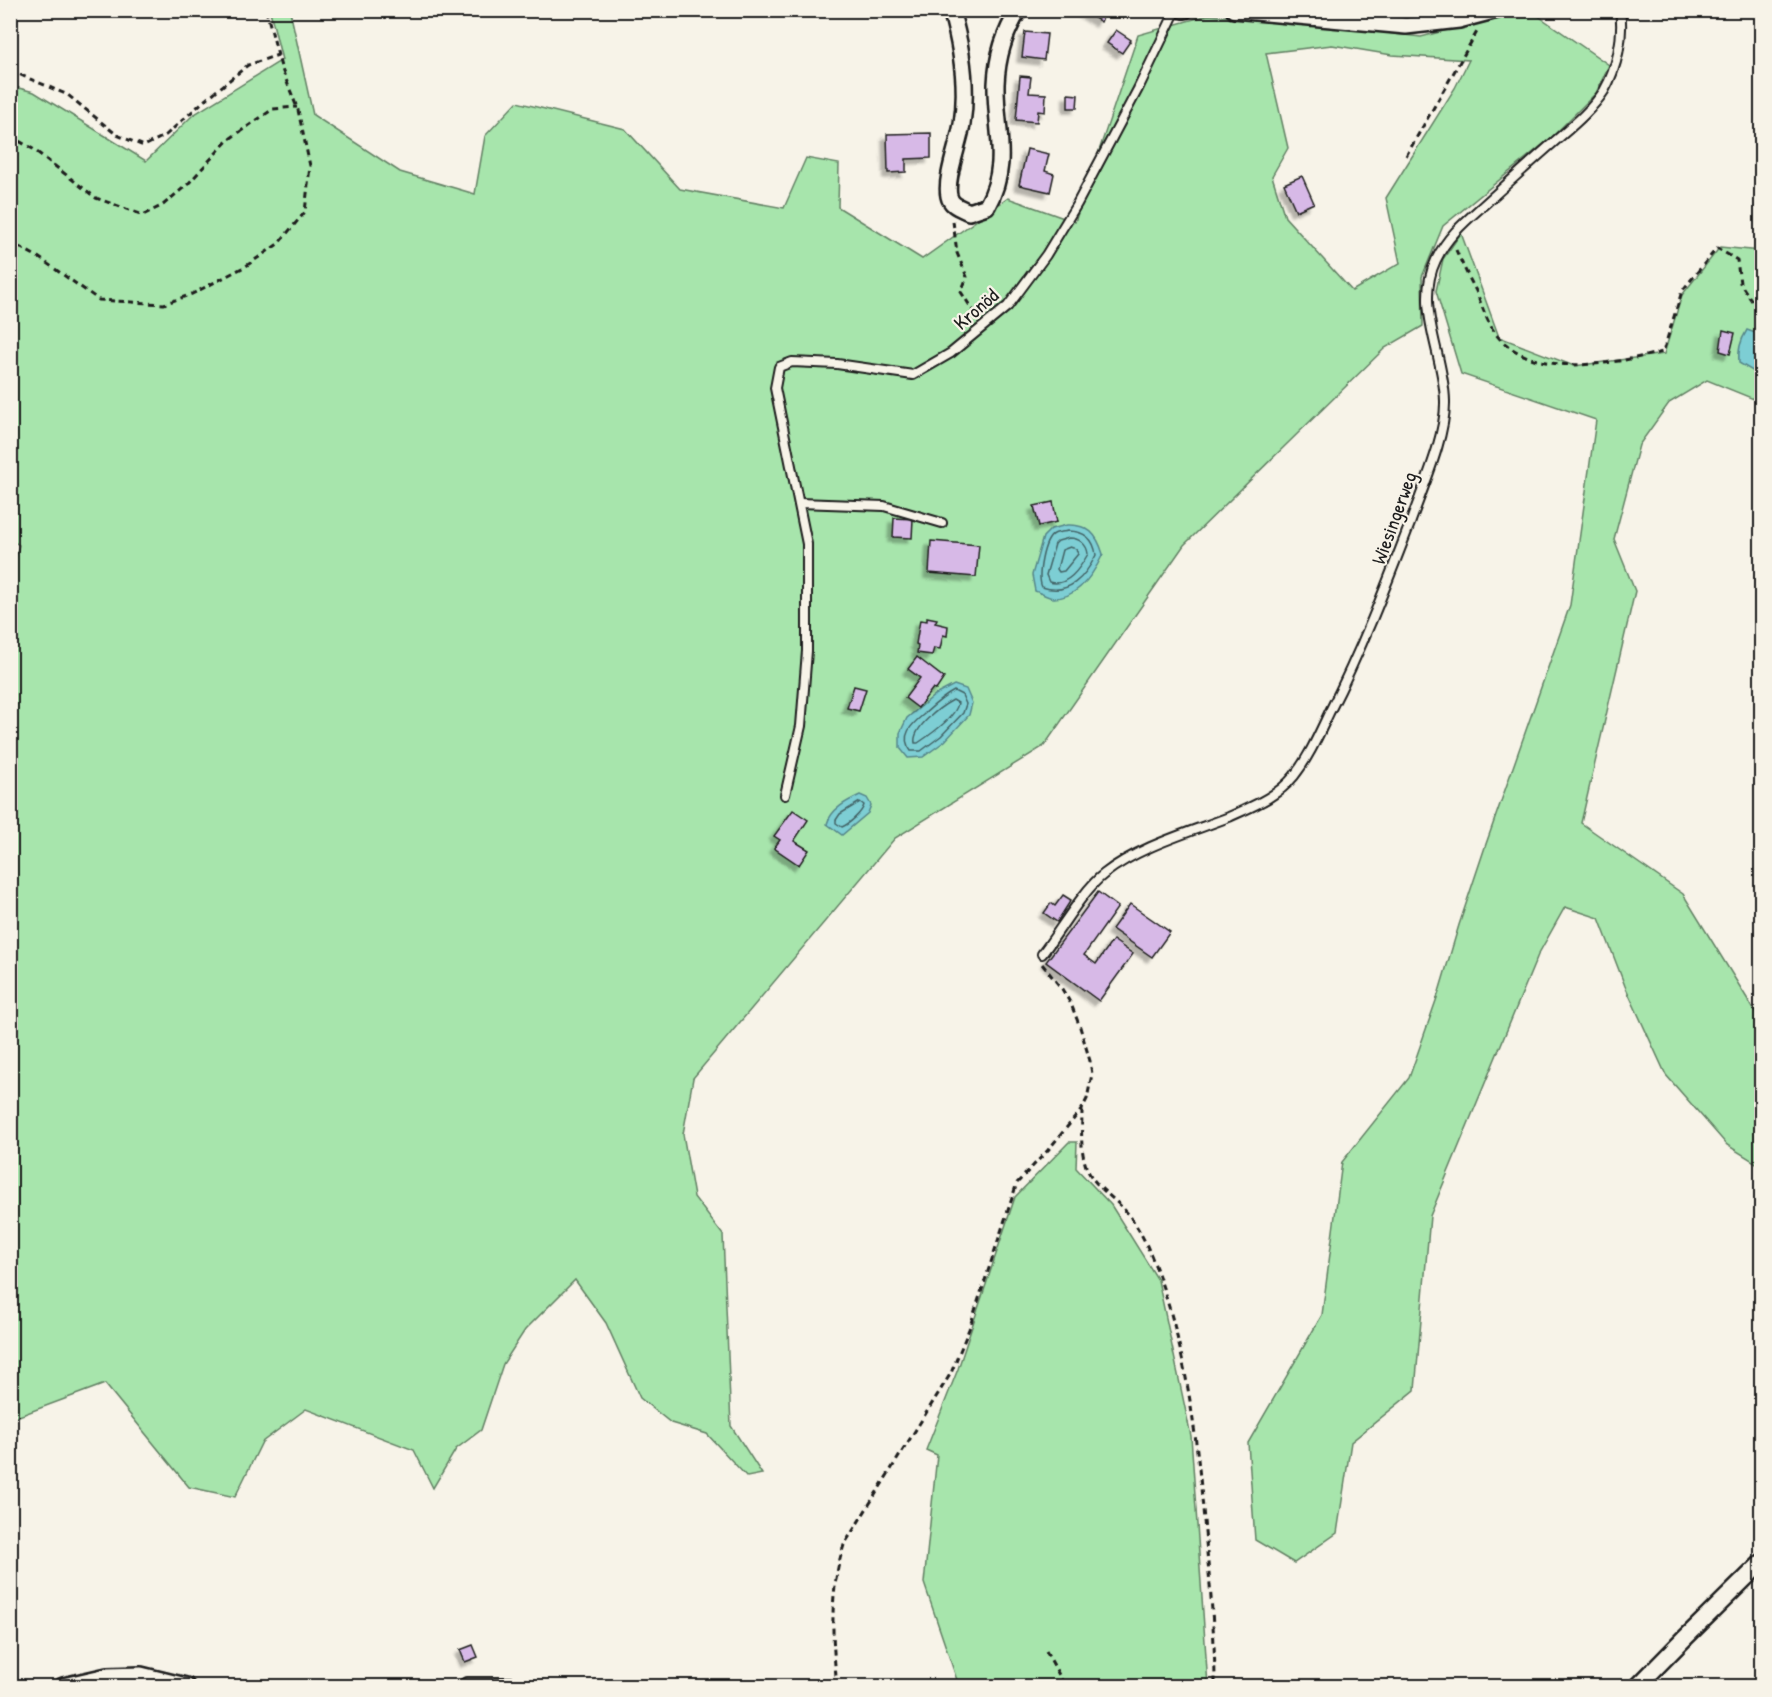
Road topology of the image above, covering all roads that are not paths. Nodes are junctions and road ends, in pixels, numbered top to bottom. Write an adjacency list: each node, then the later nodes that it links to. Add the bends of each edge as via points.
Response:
1 (951, 10): 2 (street, via 966,94 948,181 949,199 969,212 987,206 999,179 998,66 1002,45)
2 (1019, 10)
3 (1176, 10): 7 (lane, Kronöd, via 1077,204 1008,306 951,353 913,375 837,364 792,362 779,367 776,388)
4 (1234, 10): 6 (street, via 1406,26)
5 (1620, 10): 10 (lane, Wiesingerweg, via 1620,45 1603,93 1579,120 1451,235 1434,264 1428,288 1428,313 1442,373 1442,427 1373,622 1312,747 1278,792 1257,805 1140,852 1105,873 1091,886)
6 (1492, 12)
7 (799, 503): 8 (lane, via 884,506); 9 (lane, Kronöd, via 807,544 807,651 801,726)
8 (942, 523)
9 (785, 795)
10 (1042, 954)
11 (1761, 1562): 16 (street)
12 (63, 1686): 13 (street, via 107,1676 141,1675)
13 (186, 1686)
14 (467, 1686): 15 (street)
15 (511, 1686)
16 (1639, 1686)

